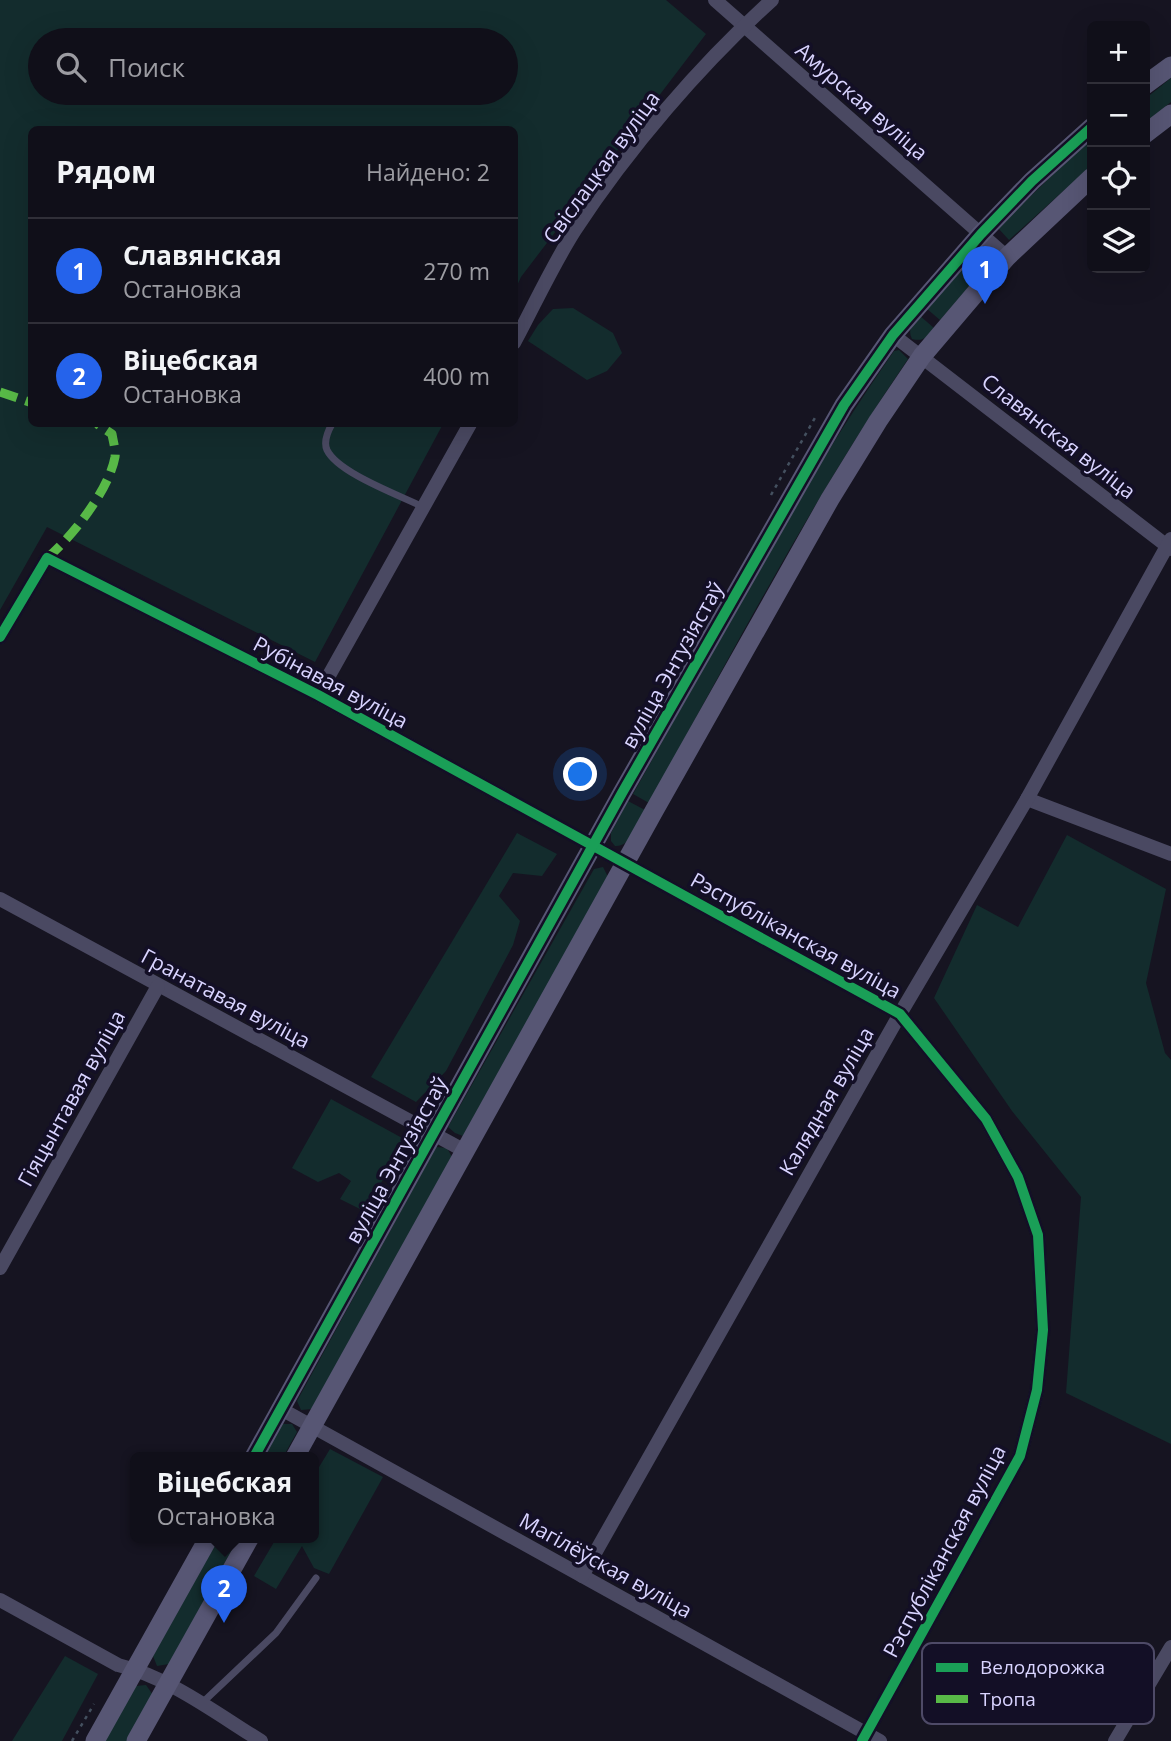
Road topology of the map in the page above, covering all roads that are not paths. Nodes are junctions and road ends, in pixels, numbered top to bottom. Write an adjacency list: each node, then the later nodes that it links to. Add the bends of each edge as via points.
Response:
1 (715, 0): 3 (street, Амурская вуліца)
2 (772, 0): 3 (street, Свіслацкая вуліца)
3 (744, 25): 10 (street, Амурская вуліца); 13 (street, Свіслацкая вуліца, via 654,122 583,220)
4 (1171, 66): 5 (street)
5 (1146, 84)
6 (1171, 114): 7 (street)
7 (1150, 130)
8 (1087, 132): 10 (street, вуліца Энтузіястаў)
9 (1087, 182): 11 (street)
10 (981, 234): 11 (street, Амурская вуліца); 12 (street, вуліца Энтузіястаў)
11 (1007, 257): 14 (street)
12 (893, 335): 14 (street, Славянская вуліца); 22 (street, вуліца Энтузіястаў, via 844,405 792,493)
13 (518, 336)
14 (922, 356): 18 (street, Славянская вуліца); 24 (street, via 830,499)
15 (330, 427): 17 (lane, via 326,449 341,467)
16 (468, 427): 17 (street)
17 (423, 507): 20 (street)
18 (1169, 544): 21 (street, Калядная вуліца)
19 (0, 637): 20 (street, Рубінавая вуліца, via 47,558)
20 (318, 695): 22 (street, Рубінавая вуліца)
21 (1027, 799): 23 (street); 27 (street, Калядная вуліца)
22 (593, 846): 24 (street, Рубінавая вуліца); 28 (street, вуліца Энтузіястаў)
23 (1171, 854)
24 (625, 863): 27 (street, Рэспубліканская вуліца); 29 (street)
25 (0, 899): 26 (street, Гранатавая вуліца)
26 (158, 986): 28 (street, Гранатавая вуліца); 30 (street, Гіяцынтавая вуліца)
27 (900, 1014): 37 (street, Калядная вуліца); 46 (street, Рэспубліканская вуліца, via 986,1119 1018,1178 1038,1235 1043,1330 1037,1390 1020,1456)
28 (433, 1133): 29 (street, Гранатавая вуліца); 31 (street, вуліца Энтузіястаў)
29 (465, 1151): 32 (street)
30 (0, 1268)
31 (281, 1409): 32 (street, Магілёўская вуліца); 33 (street, вуліца Энтузіястаў)
32 (312, 1426): 34 (street); 37 (street, Магілёўская вуліца)
33 (257, 1452)
34 (298, 1452)
35 (206, 1543): 41 (street)
36 (247, 1543): 43 (street)
37 (582, 1576): 46 (street, Магілёўская вуліца)
38 (316, 1578): 44 (lane, via 276,1633)
39 (0, 1600): 41 (street, via 118,1665)
40 (1171, 1647): 42 (street)
41 (134, 1669): 43 (street); 47 (street)
42 (1154, 1676)
43 (167, 1685): 44 (street); 48 (street)
44 (201, 1704): 49 (street)
45 (1125, 1724): 50 (street)
46 (870, 1739)
47 (94, 1741)
48 (136, 1741)
49 (261, 1741)
50 (1115, 1741)

